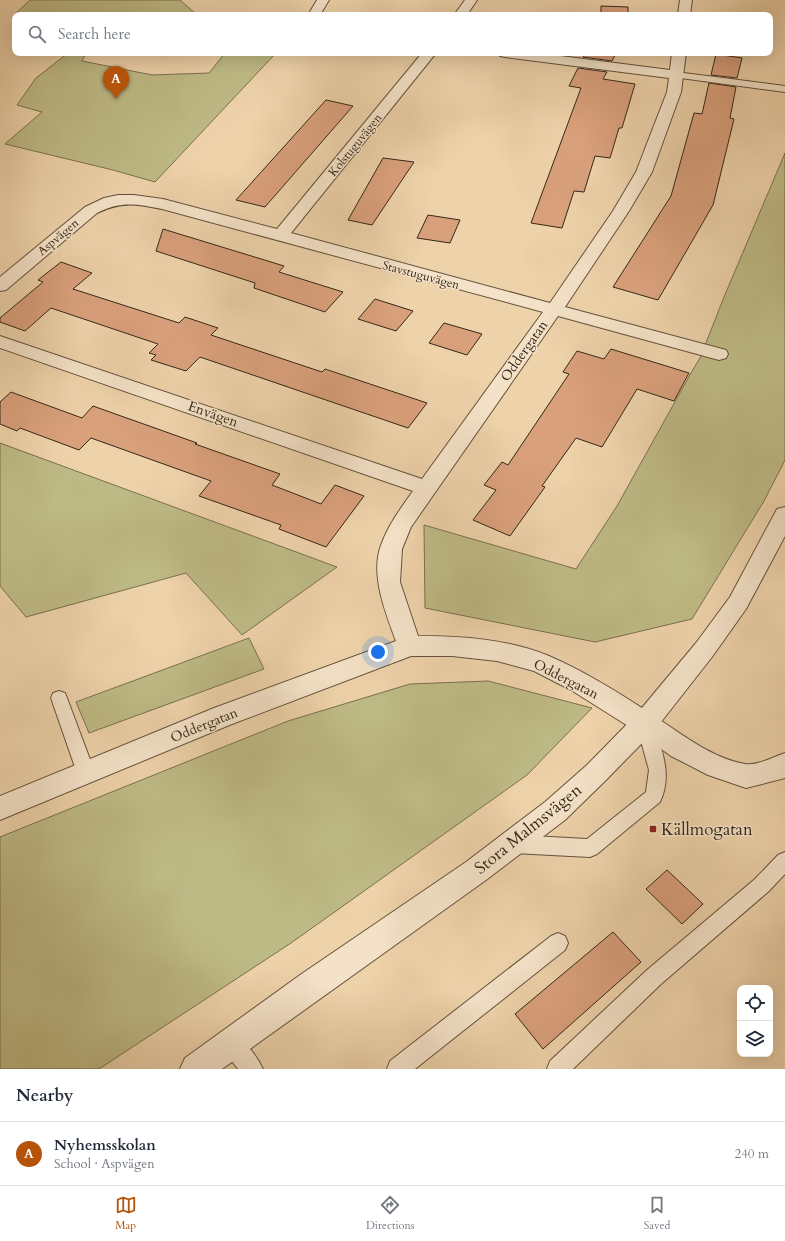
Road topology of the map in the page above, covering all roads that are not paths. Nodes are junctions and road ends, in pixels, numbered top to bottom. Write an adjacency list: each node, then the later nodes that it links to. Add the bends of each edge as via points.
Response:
1 (323, 0): 4 (street)
2 (471, 0): 5 (street)
3 (686, 0): 6 (street)
4 (316, 12)
5 (462, 12)
6 (684, 12)
7 (427, 56): 13 (street, Kolstuguvägen)
8 (528, 56): 10 (street)
9 (679, 56): 10 (street, Oddergatan)
10 (676, 75): 11 (lane); 15 (street, Oddergatan, via 674,92 644,172 621,211)
11 (785, 89)
12 (122, 198): 13 (street, Stavstuguvägen, via 163,204); 14 (street, Aspvägen, via 106,201 91,210)
13 (280, 236): 15 (street, Stavstuguvägen)
14 (0, 286)
15 (553, 309): 17 (street, Stavstuguvägen); 18 (street, Oddergatan, via 525,352)
16 (0, 342): 18 (street, Envägen)
17 (719, 354)
18 (426, 488): 20 (street, Oddergatan, via 401,525 391,549 389,582)
19 (785, 514): 22 (street, Stora Malmsvägen, via 738,603)
20 (410, 646): 22 (street, Oddergatan, via 452,646 497,651 540,663 580,683); 24 (street, Oddergatan, via 223,716)
21 (59, 698): 24 (lane)
22 (645, 723): 23 (street, via 680,748 717,767 746,776 777,770); 26 (street, Stora Malmsvägen, via 555,811); 26 (lane, via 658,770 654,796 590,848)
23 (785, 764)
24 (86, 773): 25 (street, Oddergatan)
25 (0, 808)
26 (512, 844): 29 (street, Stora Malmsvägen)
27 (785, 860): 33 (lane, via 762,885 654,977)
28 (558, 943): 32 (lane)
29 (231, 1044): 30 (street, Stora Malmsvägen); 31 (lane)
30 (196, 1069)
31 (252, 1069)
32 (398, 1069)
33 (558, 1069)

